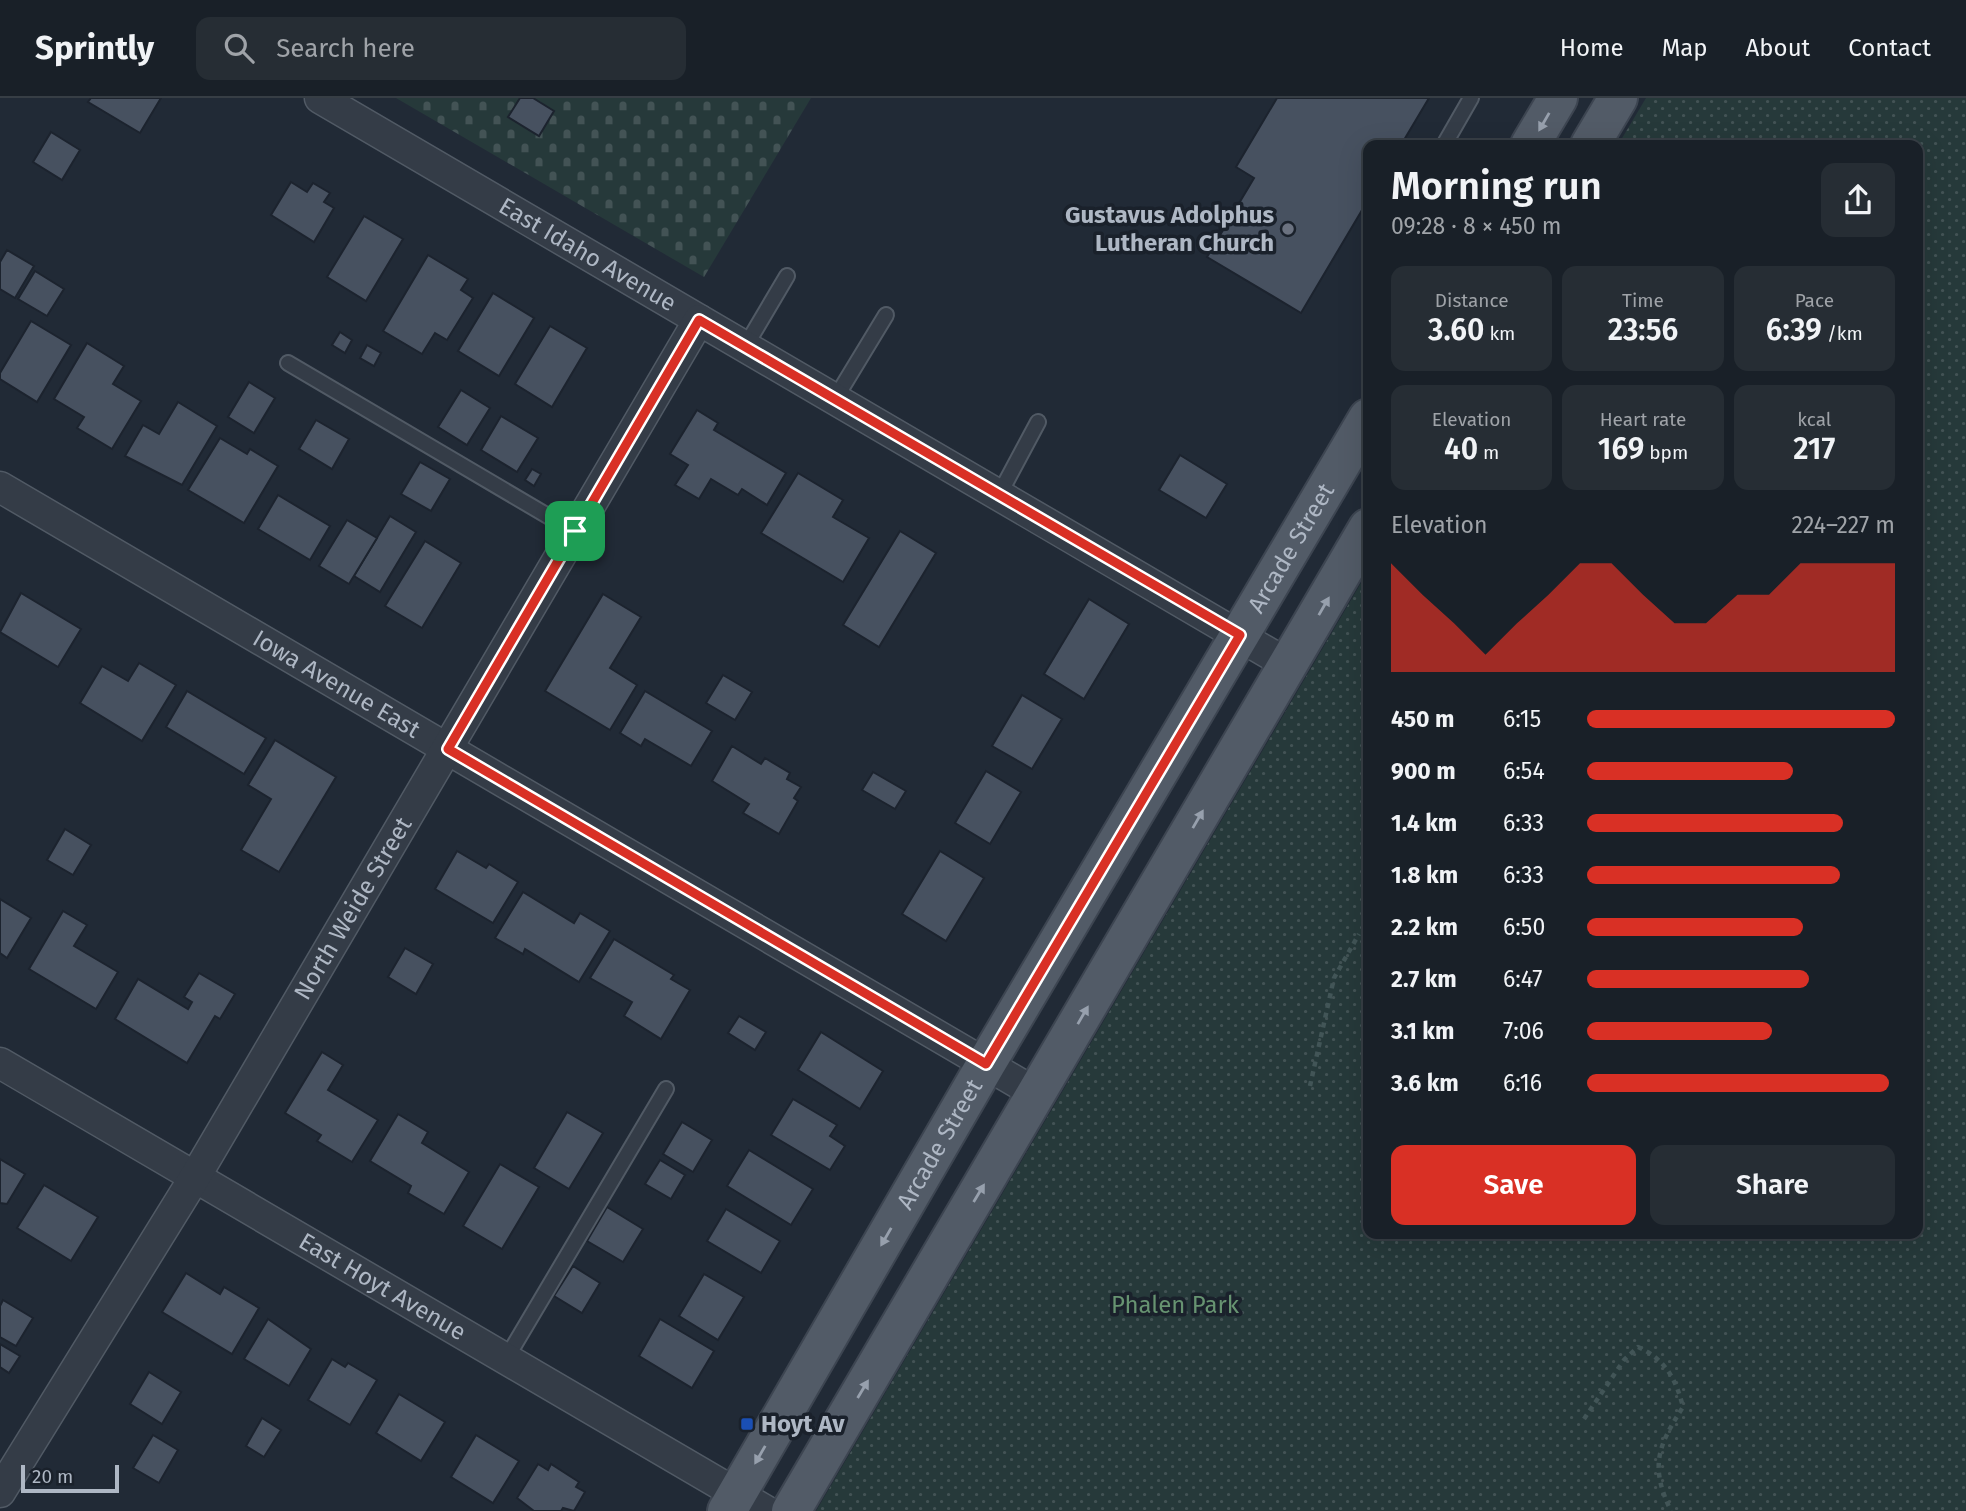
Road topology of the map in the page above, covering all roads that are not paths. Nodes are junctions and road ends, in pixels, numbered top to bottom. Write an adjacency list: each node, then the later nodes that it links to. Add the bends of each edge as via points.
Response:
1 (320, 98): 10 (street, East Idaho Avenue)
2 (1471, 98): 5 (lane)
3 (1558, 98): 6 (main road, one-way to 6)
4 (1618, 98): 7 (main road)
5 (1447, 140)
6 (1533, 140)
7 (1593, 140)
8 (787, 276): 11 (lane)
9 (886, 315): 13 (lane)
10 (699, 320): 11 (street, East Idaho Avenue); 18 (street, North Weide Street)
11 (745, 346): 13 (street, East Idaho Avenue)
12 (288, 363): 18 (lane)
13 (835, 399): 17 (street, East Idaho Avenue)
14 (1038, 422): 17 (lane)
15 (1363, 426): 20 (main road, Arcade Street)
16 (0, 487): 22 (street, Iowa Avenue East)
17 (999, 495): 20 (street, East Idaho Avenue)
18 (575, 531): 22 (street, North Weide Street)
19 (1363, 537): 21 (main road, one-way to 19)
20 (1240, 635): 21 (street, East Idaho Avenue); 24 (main road, Arcade Street)
21 (1289, 665): 26 (main road, one-way to 21)
22 (448, 749): 24 (street, Iowa Avenue East); 27 (street, North Weide Street)
23 (0, 1063): 27 (street, East Hoyt Avenue)
24 (986, 1064): 26 (street, Iowa Avenue East); 30 (main road, Arcade Street, one-way to 30)
25 (666, 1089): 28 (lane)
26 (1037, 1094): 31 (main road, one-way to 26)
27 (195, 1177): 28 (street, East Hoyt Avenue); 29 (street, North Weide Street)
28 (506, 1360): 30 (street, East Hoyt Avenue)
29 (0, 1492)
30 (743, 1505)
31 (791, 1511)

